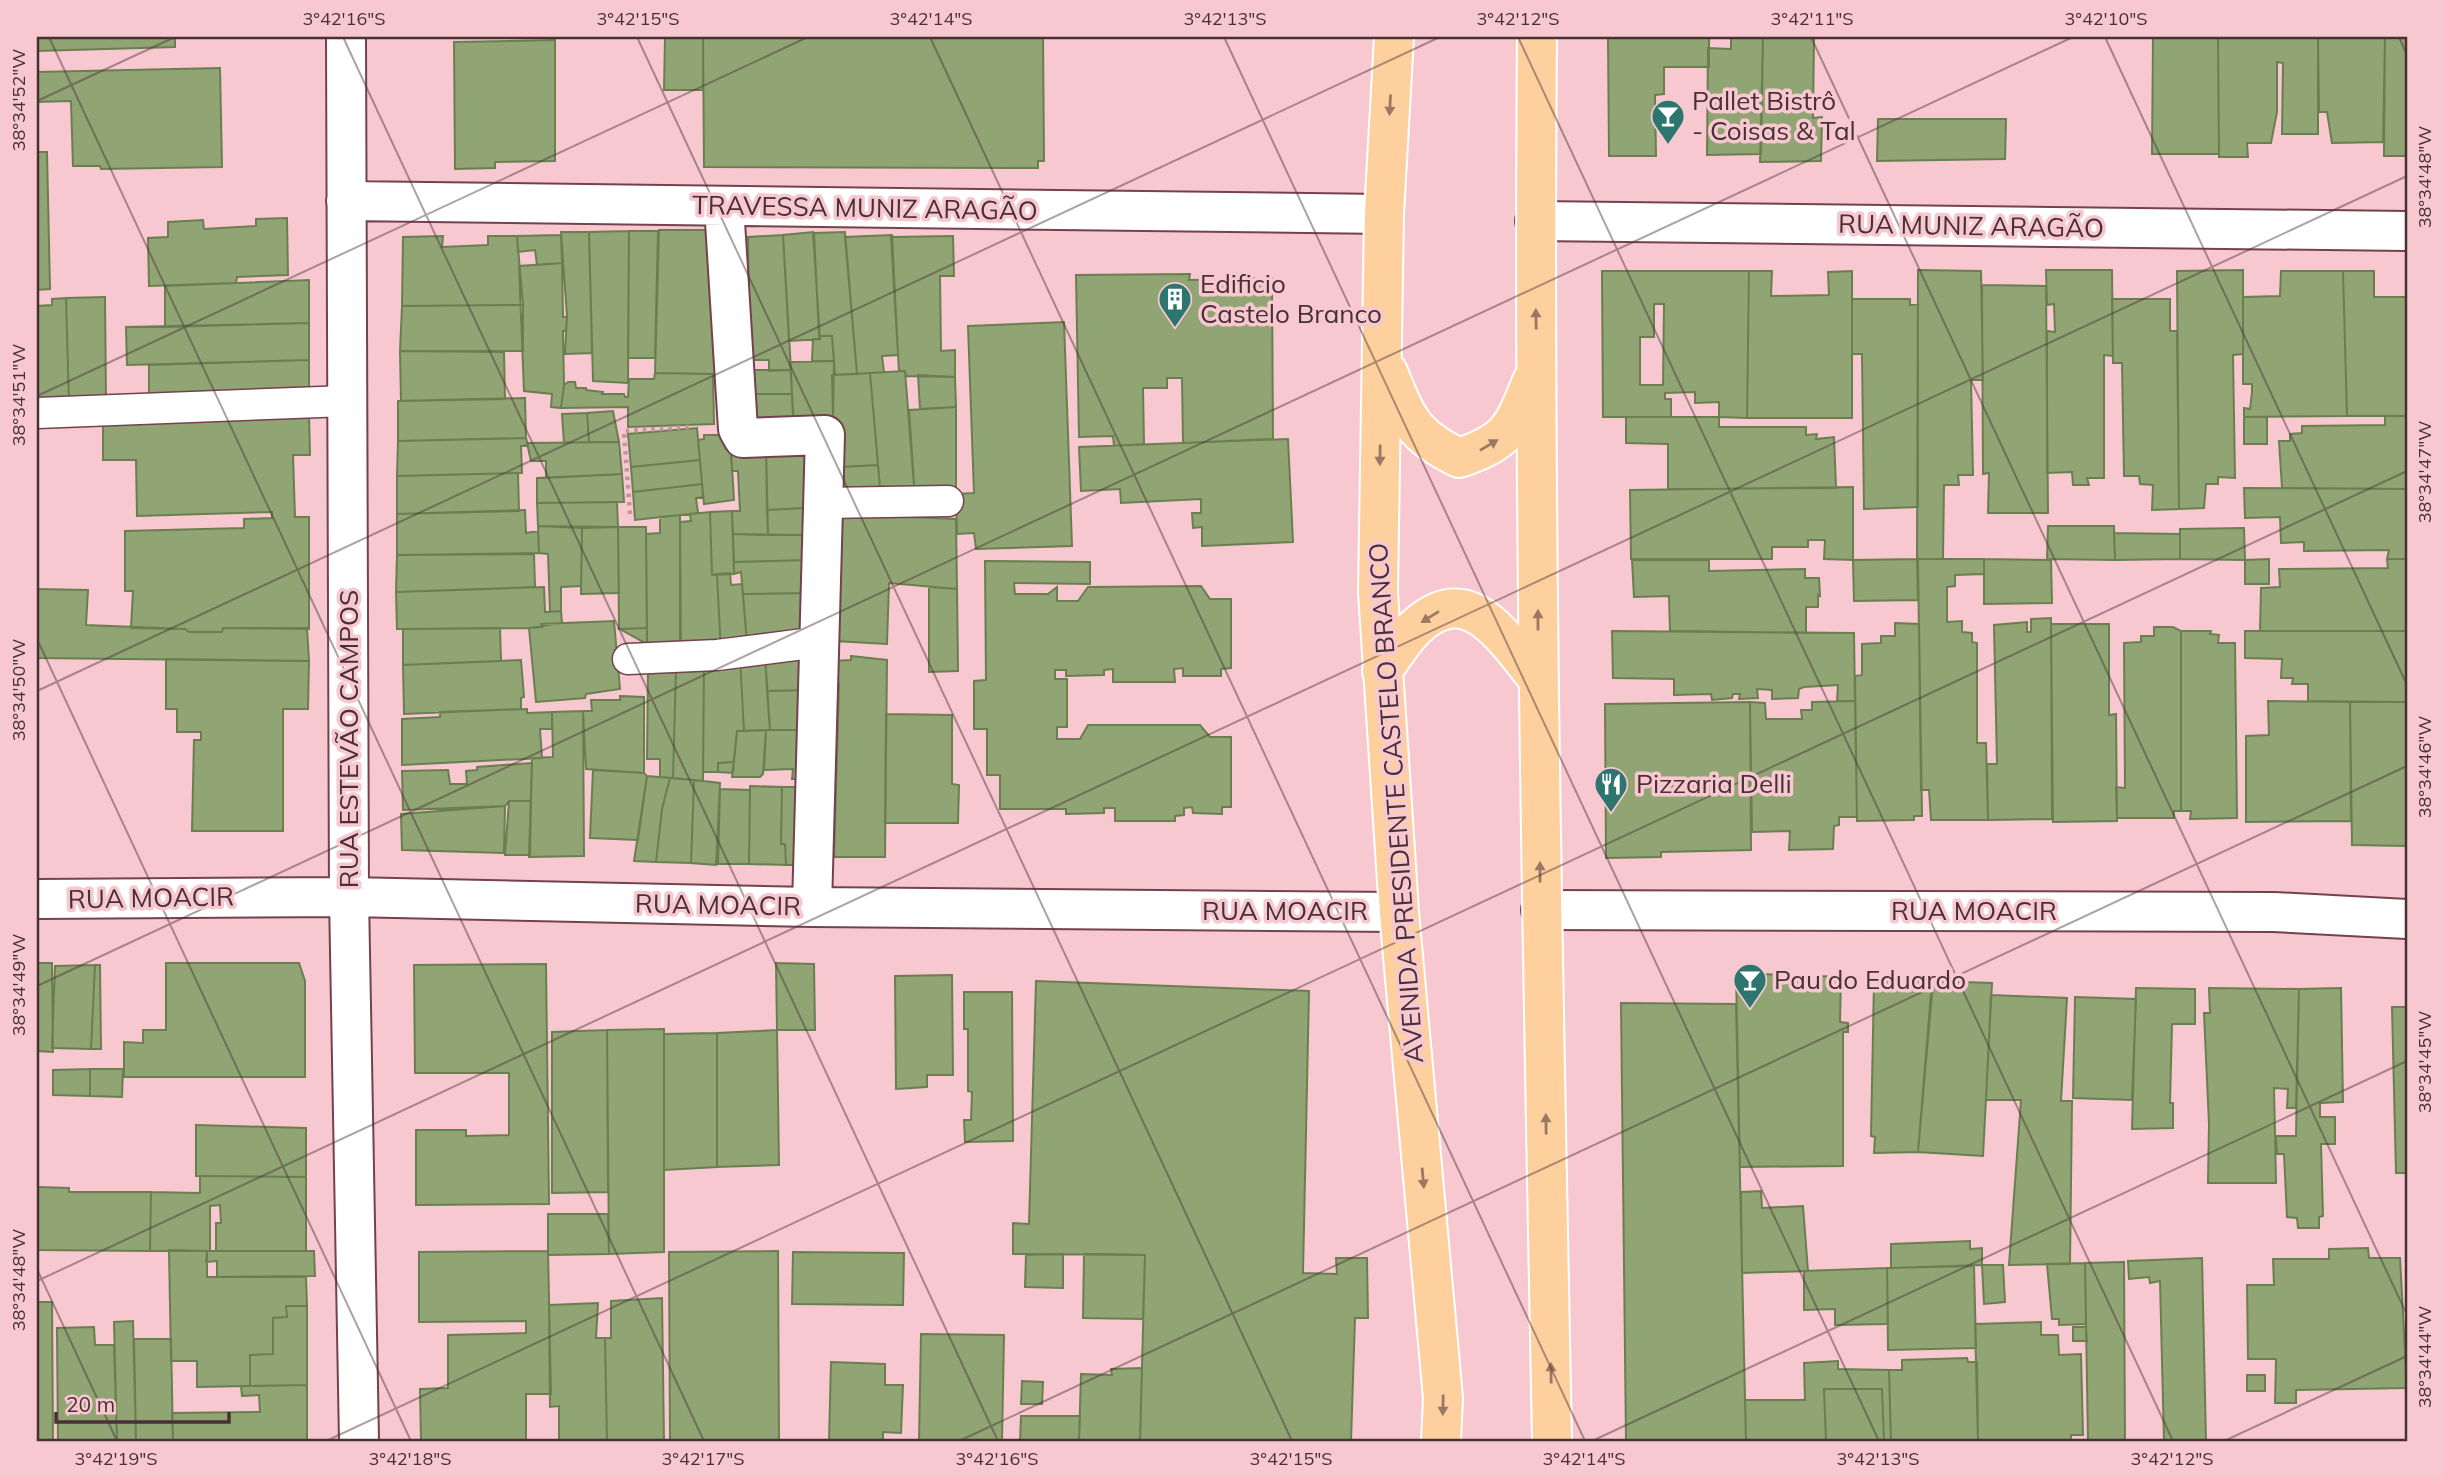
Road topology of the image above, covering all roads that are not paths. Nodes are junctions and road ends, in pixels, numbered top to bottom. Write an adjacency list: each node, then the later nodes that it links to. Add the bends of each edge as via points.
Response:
1 (346, 37): 4 (street, RUA ESTEVÃO CAMPOS)
2 (1394, 37): 6 (main road, AVENIDA PRESIDENTE CASTELO BRANCO, one-way to 6)
3 (1537, 37): 7 (main road)
4 (346, 201): 5 (street, TRAVESSA MUNIZ ARAGÃO); 11 (street, RUA ESTEVÃO CAMPOS)
5 (724, 206): 6 (street, TRAVESSA MUNIZ ARAGÃO); 14 (street, via 737,424 743,438 825,435)
6 (1384, 214): 9 (main road, AVENIDA PRESIDENTE CASTELO BRANCO)
7 (1535, 221): 8 (street, RUA MUNIZ ARAGÃO); 10 (main road, one-way to 7)
8 (2407, 231)
9 (1382, 357): 10 (main road, one-way to 10, via 1407,419 1432,445 1460,457 1490,448 1513,426); 17 (main road, AVENIDA PRESIDENTE CASTELO BRANCO, one-way to 17, via 1378,592)
10 (1537, 369): 18 (main road, one-way to 10)
11 (347, 401): 12 (lane); 19 (street, RUA ESTEVÃO CAMPOS)
12 (37, 412)
13 (948, 501): 14 (lane)
14 (823, 503): 15 (street)
15 (819, 642): 16 (lane, via 716,655); 21 (street)
16 (628, 659)
17 (1382, 671): 18 (main road, one-way to 17, via 1481,615 1456,606 1433,613 1413,629); 23 (main road, AVENIDA PRESIDENTE CASTELO BRANCO)
18 (1539, 680): 22 (main road, one-way to 18)
19 (349, 897): 20 (street, RUA MOACIR); 21 (street, RUA MOACIR); 25 (street, RUA ESTEVÃO CAMPOS)
20 (37, 900)
21 (812, 907): 23 (street, RUA MOACIR)
22 (1541, 910): 24 (street, RUA MOACIR, via 2260,912); 27 (main road, one-way to 22)
23 (1399, 912): 26 (main road, AVENIDA PRESIDENTE CASTELO BRANCO, one-way to 26, via 1443,1398)
24 (2407, 919)
25 (359, 1441)
26 (1441, 1441)
27 (1552, 1441)

